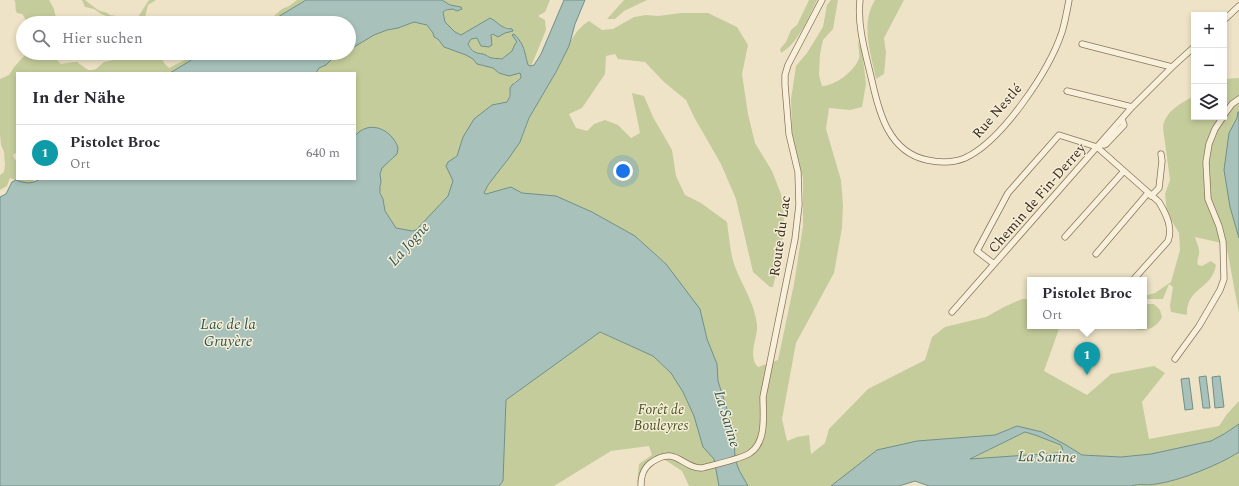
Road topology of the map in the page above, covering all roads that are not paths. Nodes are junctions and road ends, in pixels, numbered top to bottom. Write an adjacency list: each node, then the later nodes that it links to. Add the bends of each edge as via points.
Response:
1 (822, 0): 24 (street, Route du Lac, via 785,75 789,134 798,172 799,205 795,239 763,397 761,435 756,447 746,456 704,467 696,468 674,457 654,460 641,476)
2 (860, 0): 3 (street, Rue Nestlé, via 860,24 878,106 885,125 892,137 905,150 922,159 941,163 965,158 978,150 991,140 1014,114 1051,58 1062,32)
3 (1069, 0)
4 (1239, 6): 5 (street)
5 (1227, 17)
6 (1082, 44): 8 (street)
7 (1193, 48): 8 (street, Chemin de Fin-Derrey)
8 (1172, 67): 11 (street, Chemin de Fin-Derrey)
9 (1067, 90): 11 (street)
10 (1239, 99): 12 (street)
11 (1132, 108): 14 (street, Chemin de Fin-Derrey)
12 (1227, 111)
13 (1221, 120): 23 (street, via 1209,144 1206,162 1208,199 1223,242 1224,279 1199,326)
14 (1099, 145): 16 (street); 20 (street, Chemin de Fin-Derrey); 20 (street, Chemin de Fin-Derrey, via 1059,135 1008,193 977,251)
15 (1160, 154): 17 (street, via 1160,186)
16 (1124, 171): 17 (street); 18 (street)
17 (1150, 194): 19 (street); 21 (street, via 1165,213 1170,234 1168,241)
18 (1065, 237)
19 (1096, 254)
20 (994, 264): 22 (street, Chemin de Fin-Derrey)
21 (1136, 277)
22 (952, 312)
23 (1175, 359)
24 (641, 486)

